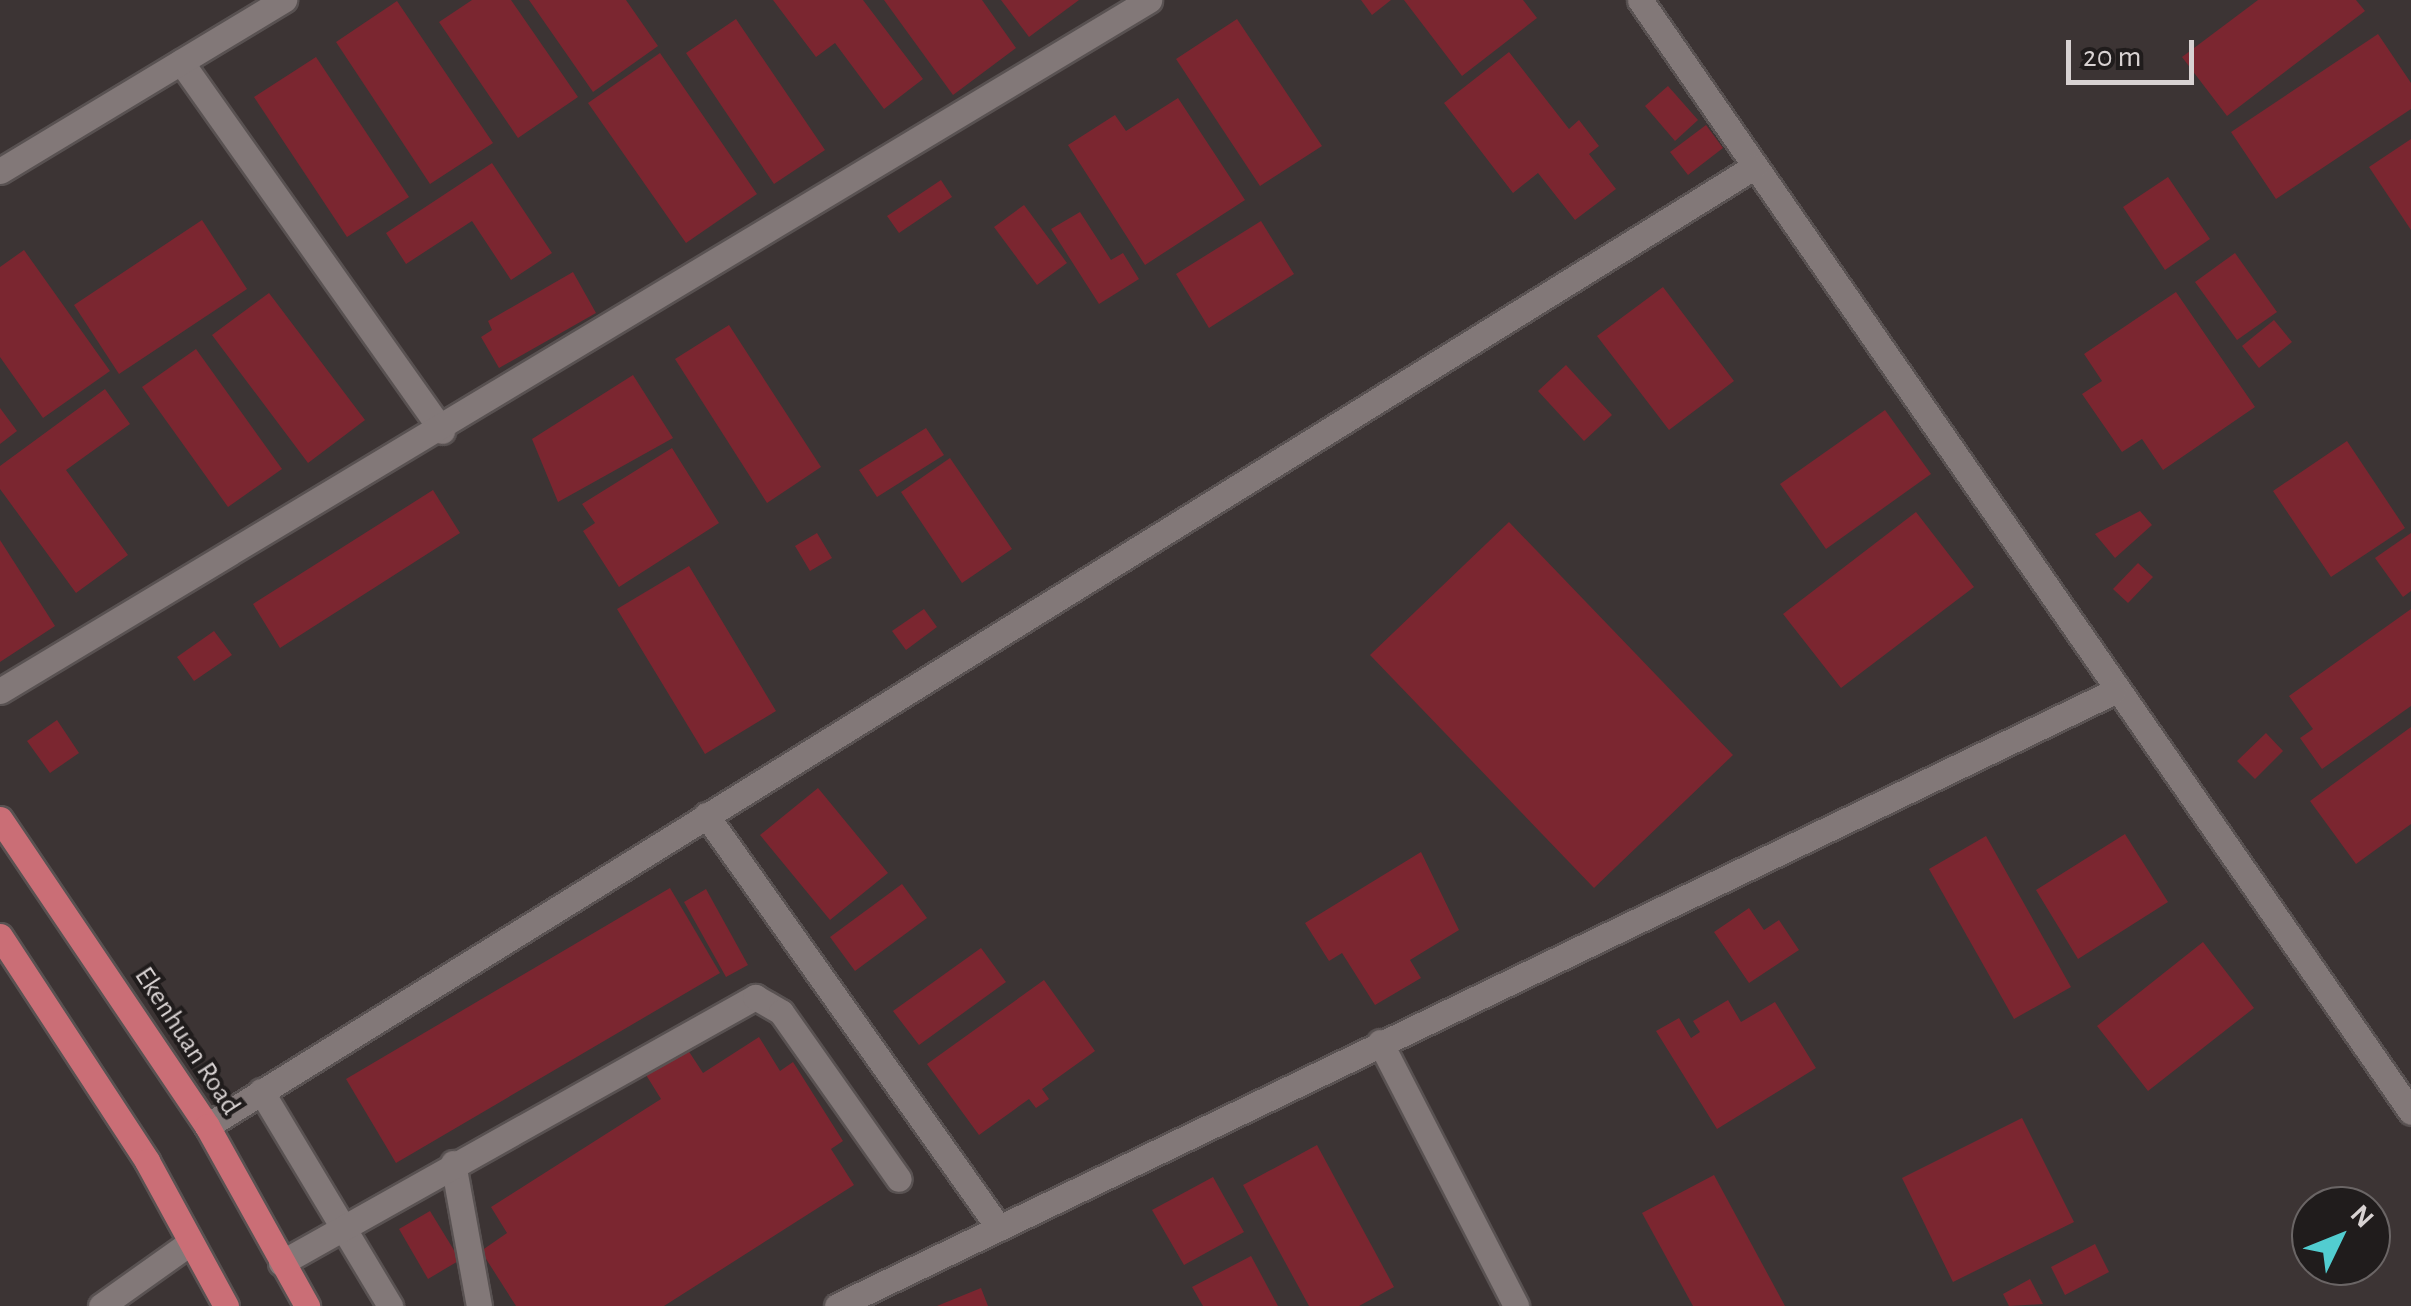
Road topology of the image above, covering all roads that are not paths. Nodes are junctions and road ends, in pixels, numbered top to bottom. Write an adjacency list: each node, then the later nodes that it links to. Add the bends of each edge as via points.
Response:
1 (284, 0): 4 (street)
2 (1149, 0): 7 (street)
3 (1640, 0): 5 (street)
4 (181, 62): 6 (street); 7 (street)
5 (1754, 167): 9 (street); 10 (street)
6 (0, 171)
7 (442, 430): 8 (street)
8 (0, 691)
9 (2114, 692): 13 (street); 15 (street)
10 (706, 815): 14 (street); 20 (street)
11 (0, 820): 16 (main road, Ekenhuan Road)
12 (0, 936): 21 (main road)
13 (1380, 1042): 20 (street); 29 (street)
14 (260, 1090): 16 (street); 19 (street)
15 (2411, 1112)
16 (207, 1126): 22 (main road, Ekenhuan Road)
17 (453, 1163): 18 (street, via 755,997 781,1012); 19 (street); 27 (street)
18 (898, 1179)
19 (342, 1226): 22 (street); 26 (street)
20 (998, 1228): 28 (street)
21 (191, 1242): 23 (street); 24 (main road)
22 (281, 1263): 25 (main road, Ekenhuan Road)
23 (101, 1306)
24 (226, 1306)
25 (307, 1306)
26 (390, 1306)
27 (479, 1306)
28 (838, 1306)
29 (1516, 1306)

